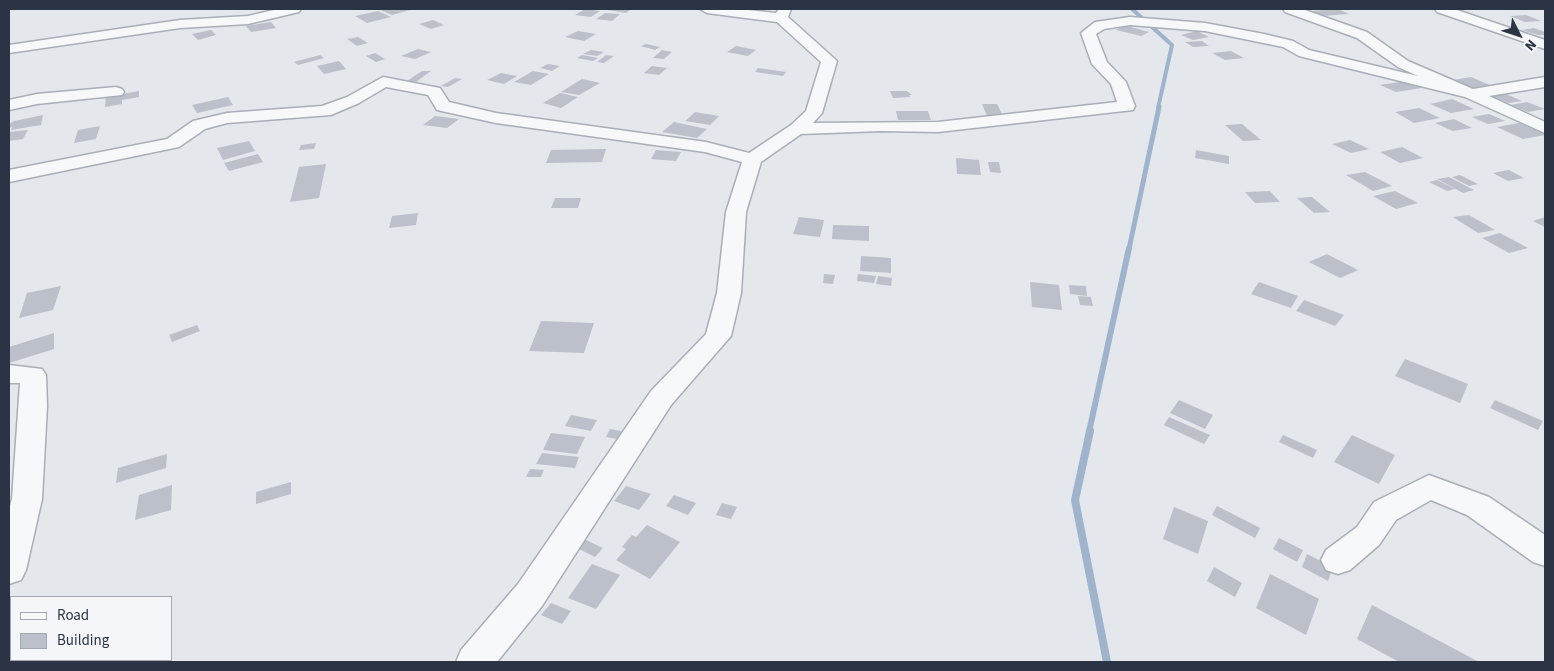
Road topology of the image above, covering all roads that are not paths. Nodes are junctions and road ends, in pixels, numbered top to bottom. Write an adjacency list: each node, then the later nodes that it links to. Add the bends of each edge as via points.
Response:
1 (252, 9): 7 (street)
2 (294, 9): 7 (street)
3 (707, 9): 6 (street)
4 (1290, 9): 12 (street, via 1362,35 1403,64)
5 (1442, 9): 8 (street)
6 (783, 14): 15 (street, via 828,61 814,113)
7 (265, 17): 9 (street, via 180,24)
8 (1545, 45)
9 (9, 49)
10 (1545, 82): 12 (street)
11 (116, 92): 13 (street, via 37,99)
12 (1471, 94): 14 (street); 15 (street, via 1313,56 1288,44 1264,38 1205,27 1130,22 1100,25 1088,33 1100,64 1118,82 1127,106 938,127)
13 (9, 105)
14 (1545, 128)
15 (797, 129): 16 (street)
16 (752, 159): 17 (street, via 706,146 496,118 443,106 434,91 383,82 353,100 325,111 227,118 199,125 173,143); 22 (street, via 736,212 729,293 718,336 661,398 530,594)
17 (9, 176)
18 (9, 374): 21 (street, via 33,375 27,499)
19 (1545, 552): 20 (street, via 1478,506 1429,487 1384,510 1368,536)
20 (1338, 560)
21 (9, 570)
22 (474, 662)

